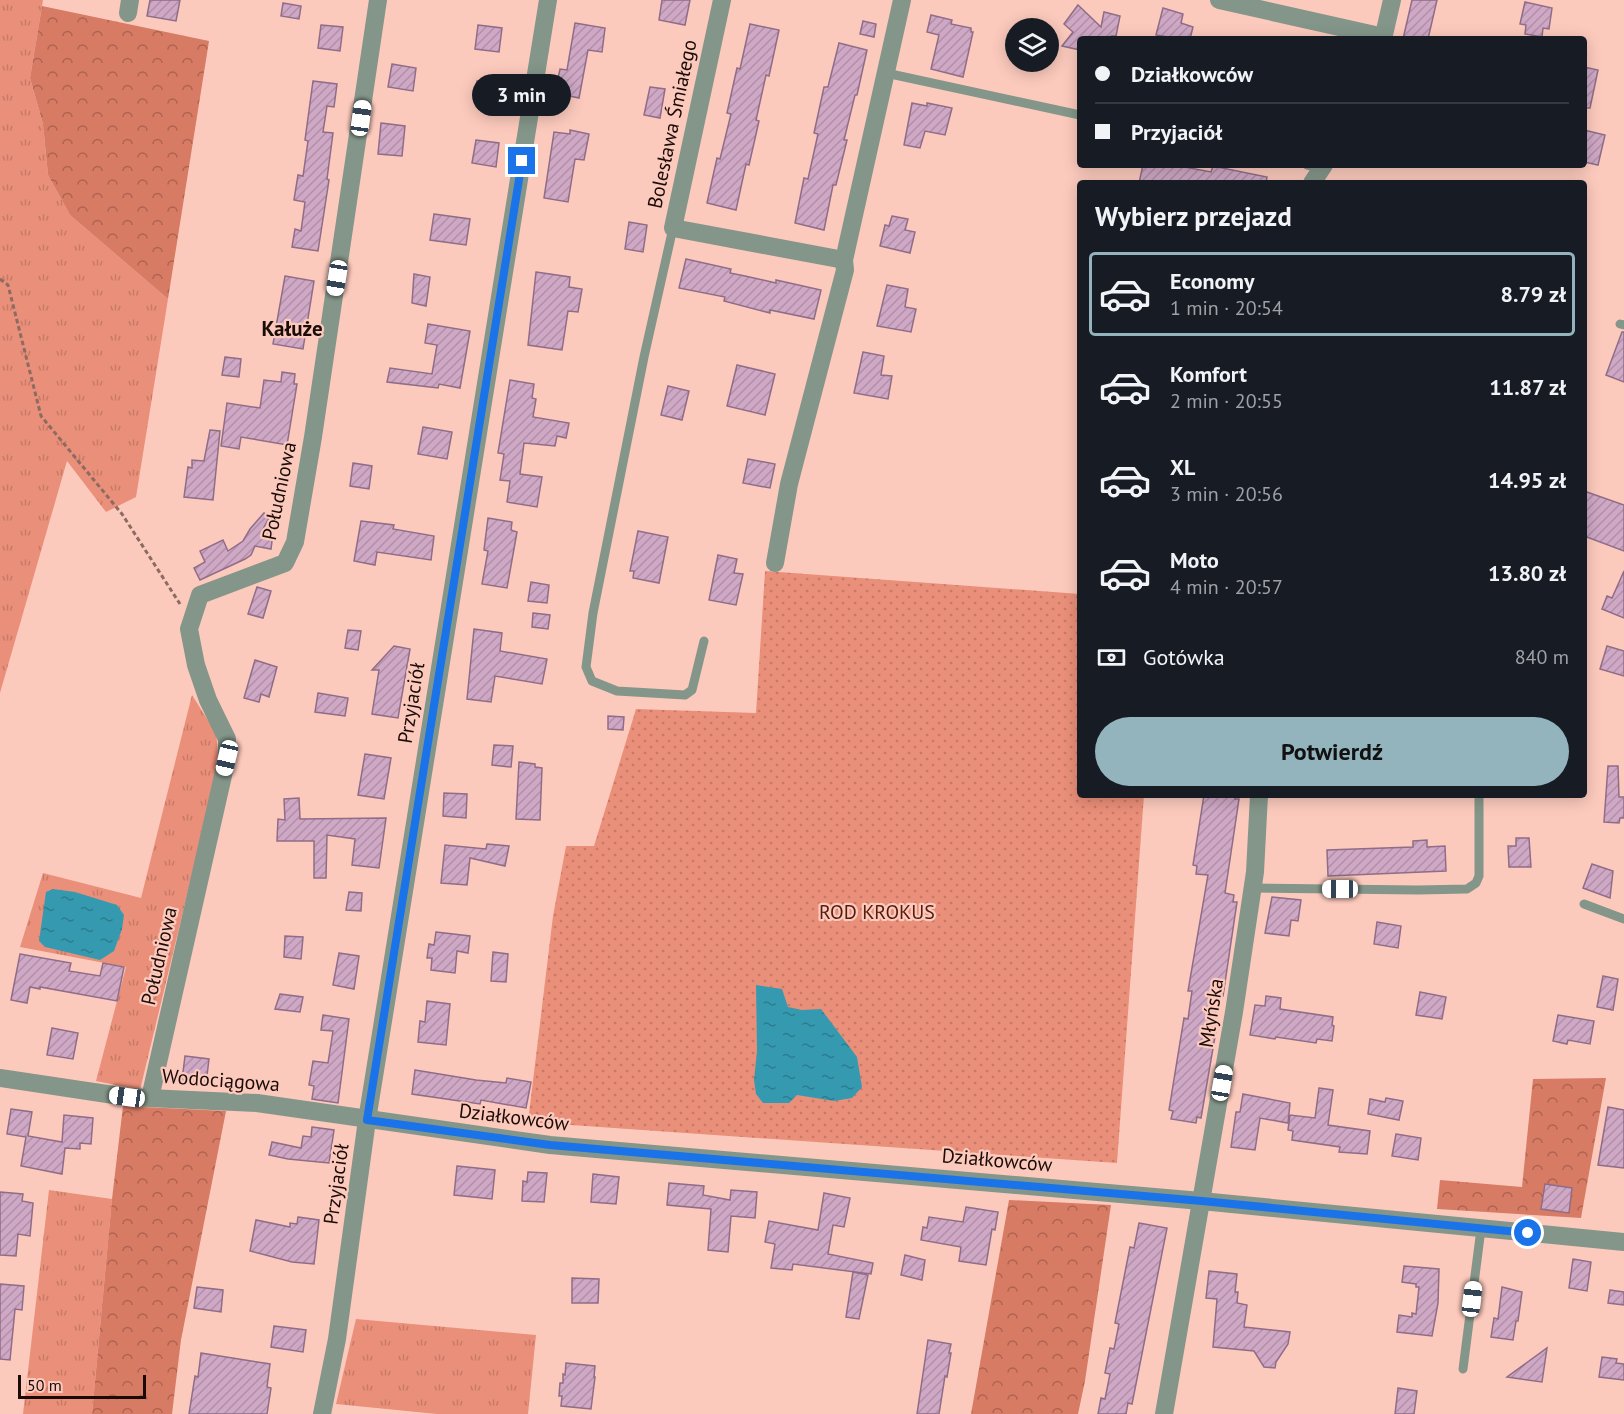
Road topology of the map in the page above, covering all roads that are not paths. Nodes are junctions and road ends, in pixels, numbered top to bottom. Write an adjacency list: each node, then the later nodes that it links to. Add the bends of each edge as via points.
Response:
1 (378, 0): 21 (street, Południowa, via 295,542 285,563 200,596 189,629 208,700 227,739 227,758)
2 (548, 0): 22 (street, Przyjaciół)
3 (722, 0): 11 (street, Bolesława Śmiałego)
4 (902, 0): 9 (street)
5 (1219, 0): 7 (street)
6 (1392, 0): 8 (street)
7 (1375, 36)
8 (1384, 36)
9 (886, 73): 10 (lane); 12 (street)
10 (1077, 114)
11 (673, 228): 12 (street, Bolesława Śmiałego); 14 (lane, via 644,357 586,667 592,681 617,691 685,695 692,690)
12 (844, 260): 13 (street, via 845,270 789,484)
13 (775, 562)
14 (704, 641)
15 (1258, 798): 17 (street, Młyńska)
16 (1479, 798): 17 (lane, via 1479,876 1467,889)
17 (1252, 888): 23 (street, Młyńska)
18 (1584, 904): 19 (lane)
19 (1624, 919)
20 (0, 1078): 21 (street, Wodociągowa)
21 (150, 1098): 22 (street, Wodociągowa, via 257,1103)
22 (367, 1120): 23 (street, Działkowców, via 550,1145); 27 (street, Przyjaciół, via 337,1339)
23 (1202, 1201): 24 (street, Działkowców); 28 (street, Młyńska)
24 (1481, 1229): 25 (street, Działkowców); 26 (lane)
25 (1624, 1242)
26 (1463, 1369)
27 (322, 1414)
28 (1164, 1414)

